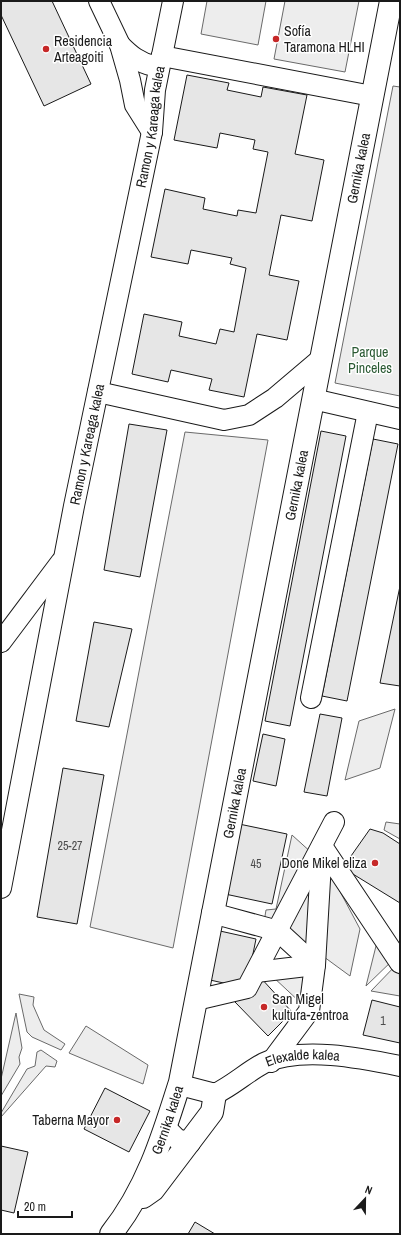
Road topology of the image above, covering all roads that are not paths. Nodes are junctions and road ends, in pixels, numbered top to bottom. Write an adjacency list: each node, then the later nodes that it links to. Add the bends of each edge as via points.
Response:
1 (99, 1): 4 (street)
2 (173, 1): 5 (street, Ramon y Kareaga kalea)
3 (391, 1): 8 (main road, Gernika kalea)
4 (120, 44): 5 (street, via 134,58 154,66); 6 (street)
5 (162, 56): 7 (street, Ramon y Kareaga kalea); 8 (street)
6 (130, 80): 7 (street, via 144,91); 9 (street, via 135,105)
7 (156, 90): 9 (street, Ramon y Kareaga kalea)
8 (372, 96): 10 (main road, Gernika kalea)
9 (152, 132): 11 (street, Ramon y Kareaga kalea)
10 (321, 359): 11 (street, via 275,398 249,415 224,420); 12 (main road, Gernika kalea)
11 (98, 392): 15 (street, Ramon y Kareaga kalea)
12 (313, 399): 13 (street); 21 (main road, Gernika kalea)
13 (368, 412): 14 (street); 17 (street)
14 (400, 419)
15 (64, 558): 16 (street); 20 (street, Ramon y Kareaga kalea)
16 (1, 642)
17 (311, 698)
18 (334, 822): 19 (street)
19 (322, 846): 22 (street); 23 (street); 24 (street)
20 (1, 888)
21 (212, 913): 22 (street); 26 (main road, Gernika kalea)
22 (278, 931): 24 (street); 25 (street)
23 (400, 963)
24 (314, 965): 25 (street); 27 (street, via 309,1011)
25 (256, 972): 26 (street, via 247,988)
26 (196, 1000): 29 (main road, Gernika kalea)
27 (270, 1062): 28 (street, Elexalde kalea, via 291,1056 323,1055); 30 (street, Elexalde kalea, via 264,1063)
28 (400, 1066)
29 (180, 1082): 30 (street, via 188,1087); 31 (main road, Gernika kalea)
30 (215, 1094): 32 (main road, via 212,1112)
31 (166, 1128): 32 (street, via 177,1139); 33 (main road, Gernika kalea, via 146,1179)
32 (190, 1143): 33 (main road, via 153,1190)
33 (130, 1205): 34 (main road, Gernika kalea)
34 (111, 1234)

